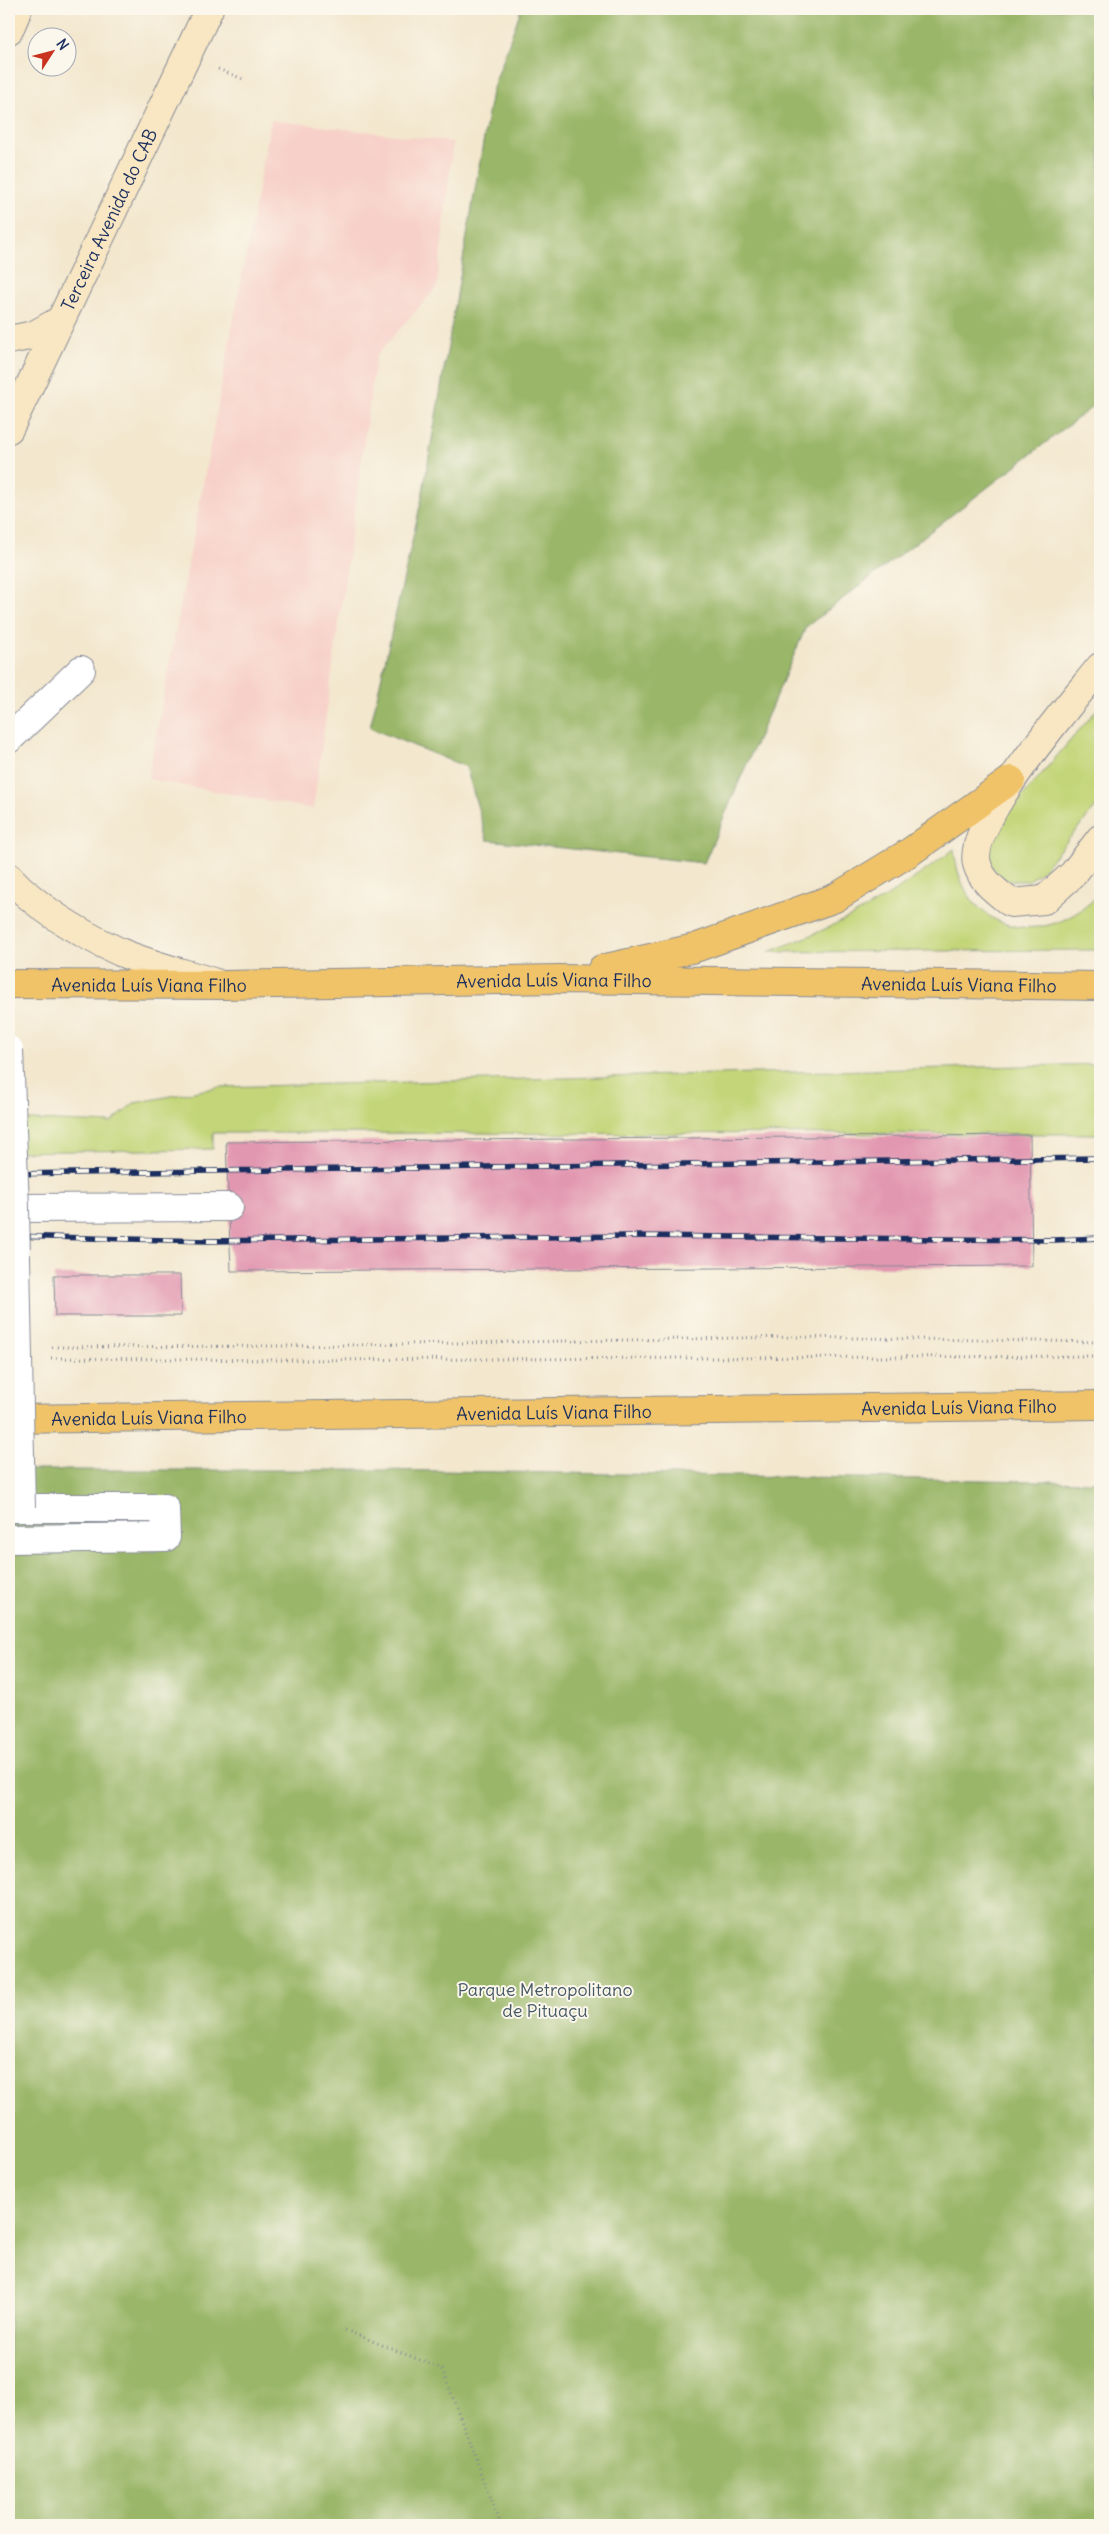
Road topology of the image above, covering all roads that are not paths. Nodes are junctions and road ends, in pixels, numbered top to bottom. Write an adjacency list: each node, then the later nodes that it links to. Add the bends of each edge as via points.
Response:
1 (18, 9): 3 (main road)
2 (209, 9): 4 (main road, Terceira Avenida do CAB)
3 (9, 30)
4 (60, 321): 5 (main road, via 34,335); 6 (main road, Terceira Avenida do CAB)
5 (9, 340)
6 (9, 429)
7 (1100, 666): 10 (main road)
8 (81, 670): 9 (street)
9 (9, 739)
10 (1011, 780): 11 (main road, via 978,839 977,863 989,886 1011,903 1044,900 1073,874); 13 (highway, via 910,852 835,898 695,948)
11 (1100, 839)
12 (9, 877): 15 (main road, via 24,894 67,923 121,952)
13 (558, 979): 15 (highway, Avenida Luís Viana Filho); 16 (highway, Avenida Luís Viana Filho)
14 (9, 984): 15 (highway, Avenida Luís Viana Filho)
15 (225, 985)
16 (1100, 986)
17 (9, 1050): 19 (street, bridge)
18 (229, 1207): 19 (street)
19 (15, 1208): 20 (street, bridge)
20 (13, 1330): 23 (street, bridge)
21 (1100, 1406): 22 (highway, Avenida Luís Viana Filho)
22 (9, 1420)
23 (15, 1508): 24 (street, via 165,1508 166,1537)
24 (9, 1539)

